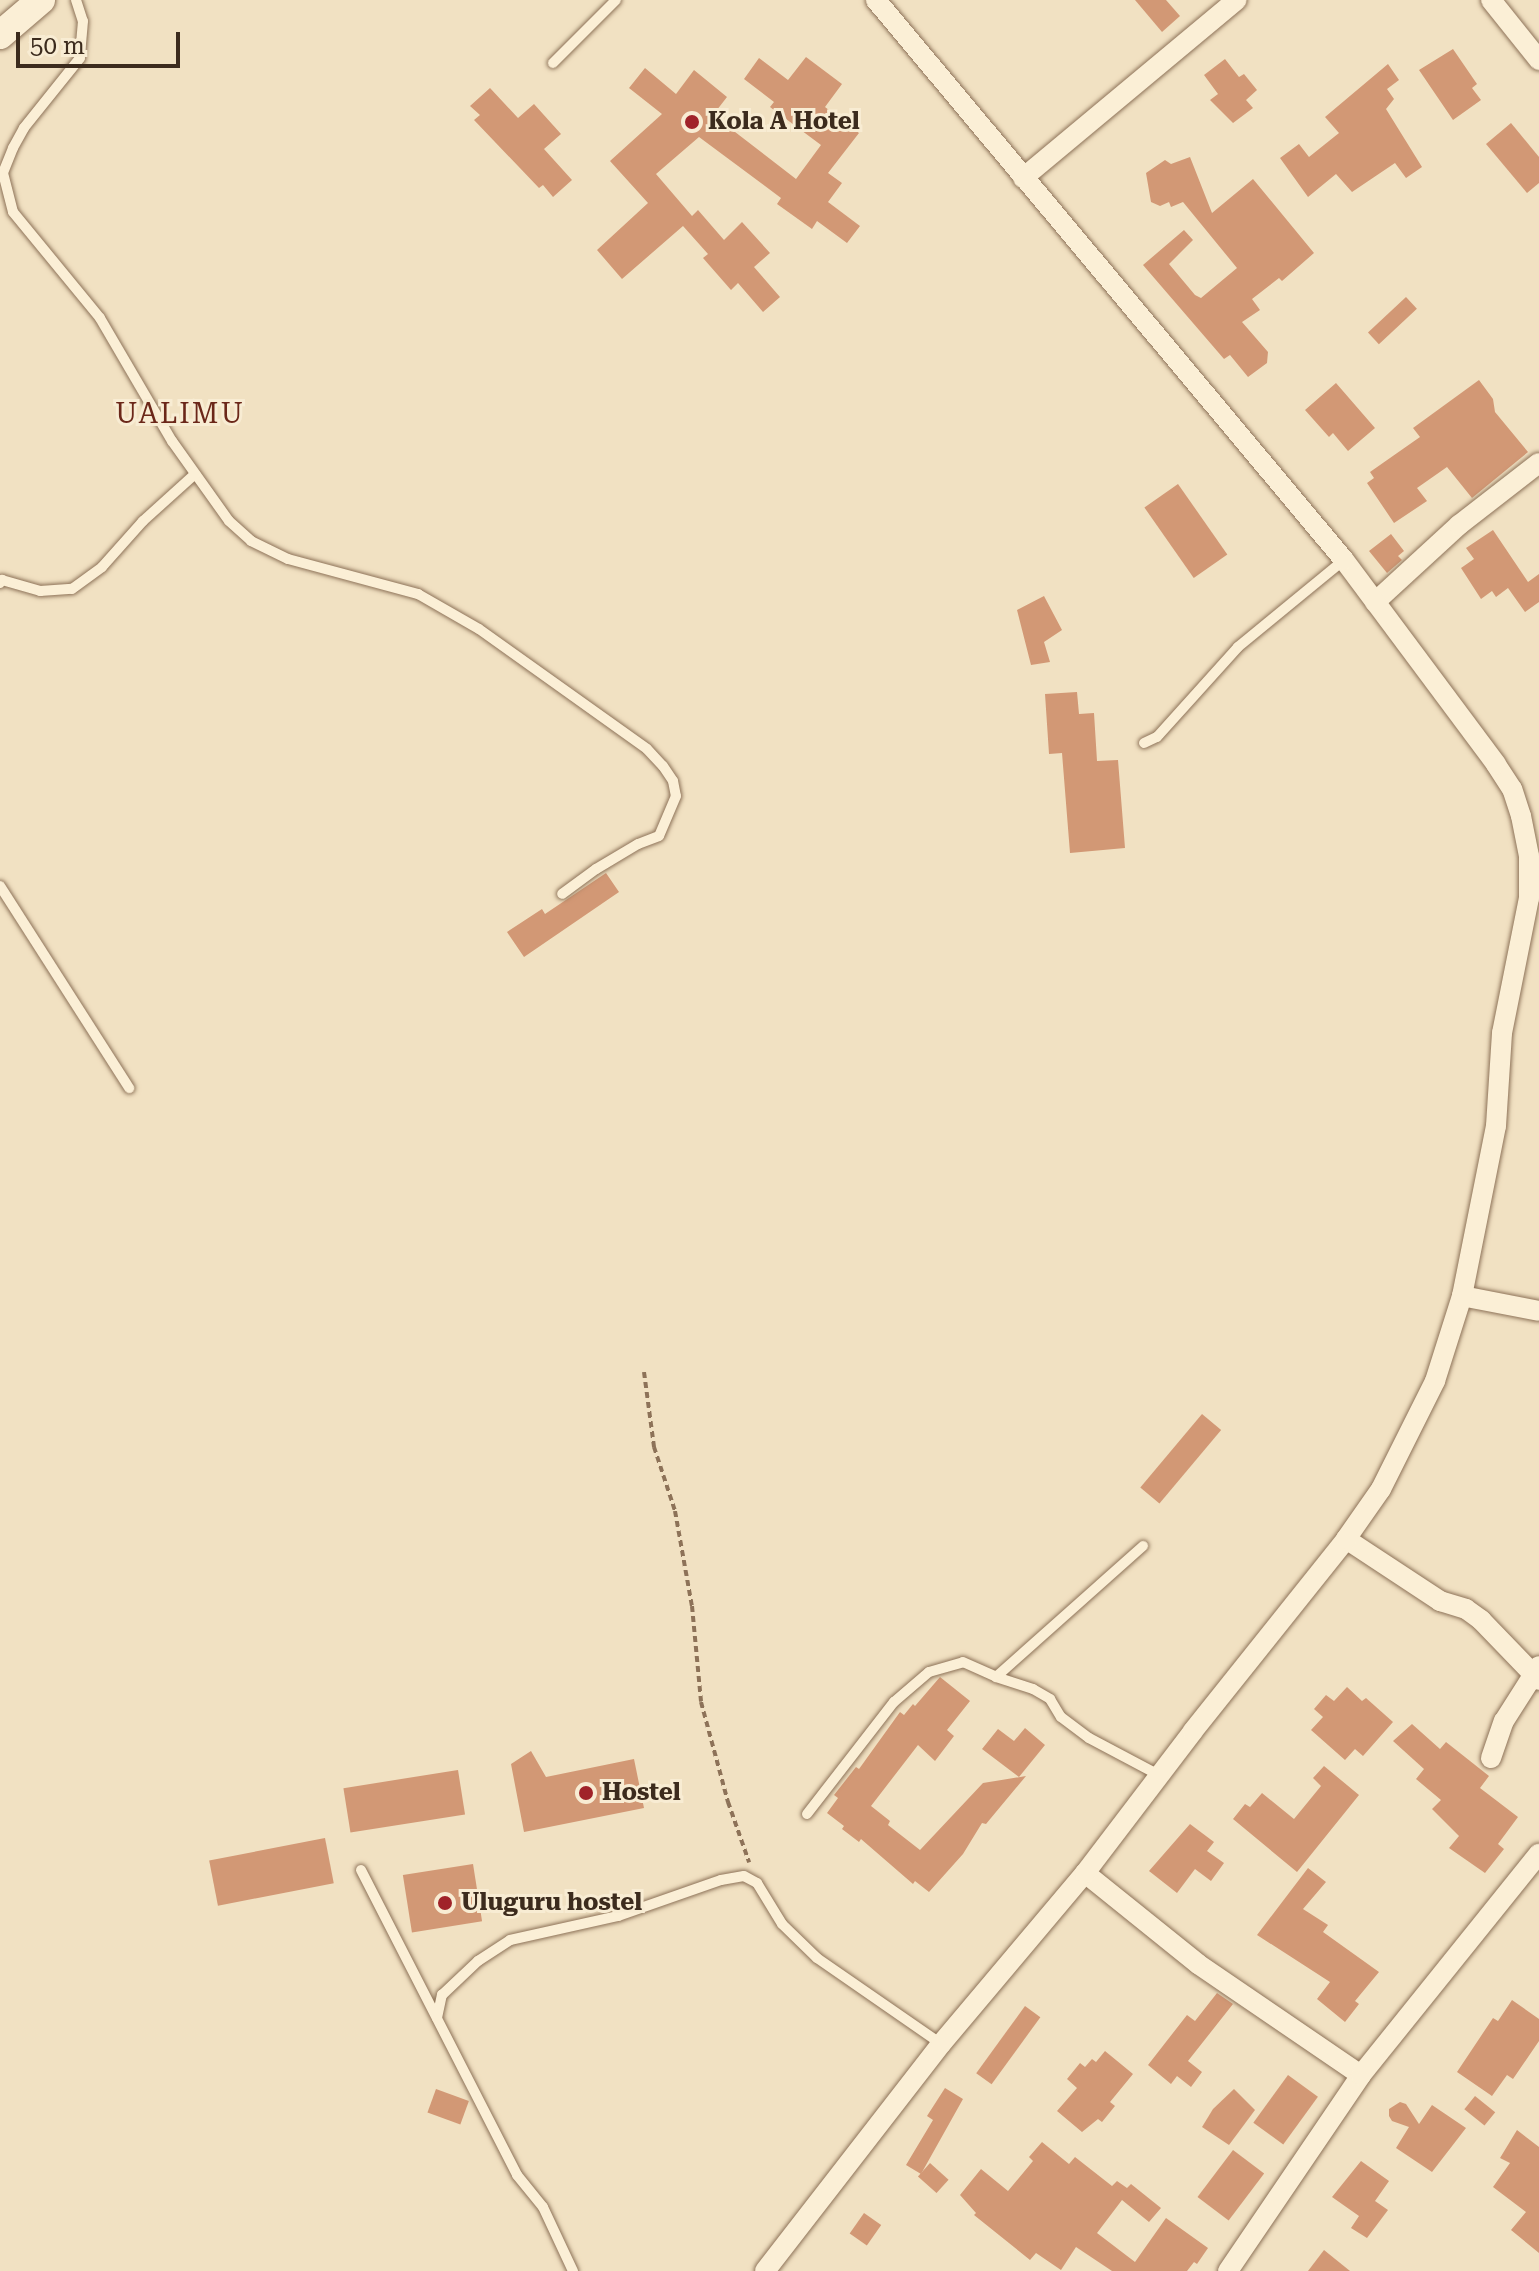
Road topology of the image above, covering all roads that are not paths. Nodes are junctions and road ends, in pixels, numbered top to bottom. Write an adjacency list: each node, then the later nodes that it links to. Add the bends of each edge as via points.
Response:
1 (41, 0): 7 (main road)
2 (76, 0): 12 (lane, via 83,21 80,58 24,128 3,173 13,212 100,318)
3 (616, 0): 9 (lane)
4 (876, 0): 10 (street)
5 (1237, 0): 10 (street)
6 (1491, 0): 8 (street)
7 (0, 35)
8 (1539, 60)
9 (553, 63)
10 (1023, 178): 13 (street)
11 (1539, 463): 15 (street, via 1459,525)
12 (195, 474): 14 (lane, via 102,567 72,589 40,591); 18 (lane, via 229,521 251,541 288,559 418,594 479,629 647,749 663,766 676,796 659,836)
13 (1344, 560): 15 (street); 16 (lane, via 1238,647 1157,737)
14 (1, 578)
15 (1375, 602): 19 (street, via 1512,789)
16 (1144, 743)
17 (0, 886): 20 (lane)
18 (562, 894)
19 (1534, 899): 21 (street, via 1502,1033 1496,1126)
20 (129, 1088)
21 (1462, 1296): 22 (street); 23 (street, via 1435,1381 1409,1437)
22 (1539, 1311)
23 (1346, 1539): 25 (street, via 1440,1601 1473,1614); 28 (street)
24 (1143, 1546): 26 (lane)
25 (1537, 1673): 27 (street, via 1504,1721)
26 (996, 1677): 28 (lane, via 1050,1699 1061,1717 1089,1738); 29 (lane, via 963,1662 929,1672 894,1702)
27 (1491, 1758)
28 (1161, 1776): 32 (street)
29 (807, 1814)
30 (1539, 1854): 35 (street)
31 (361, 1870): 33 (lane)
32 (1085, 1873): 34 (street); 35 (street, via 1198,1964)
33 (437, 2018): 34 (lane, via 442,1995 510,1940 618,1916 744,1876 757,1883 782,1924 817,1958); 36 (lane, via 517,2175 561,2240)
34 (941, 2044): 37 (street)
35 (1361, 2075): 38 (street)
36 (573, 2271)
37 (765, 2271)
38 (1228, 2271)

